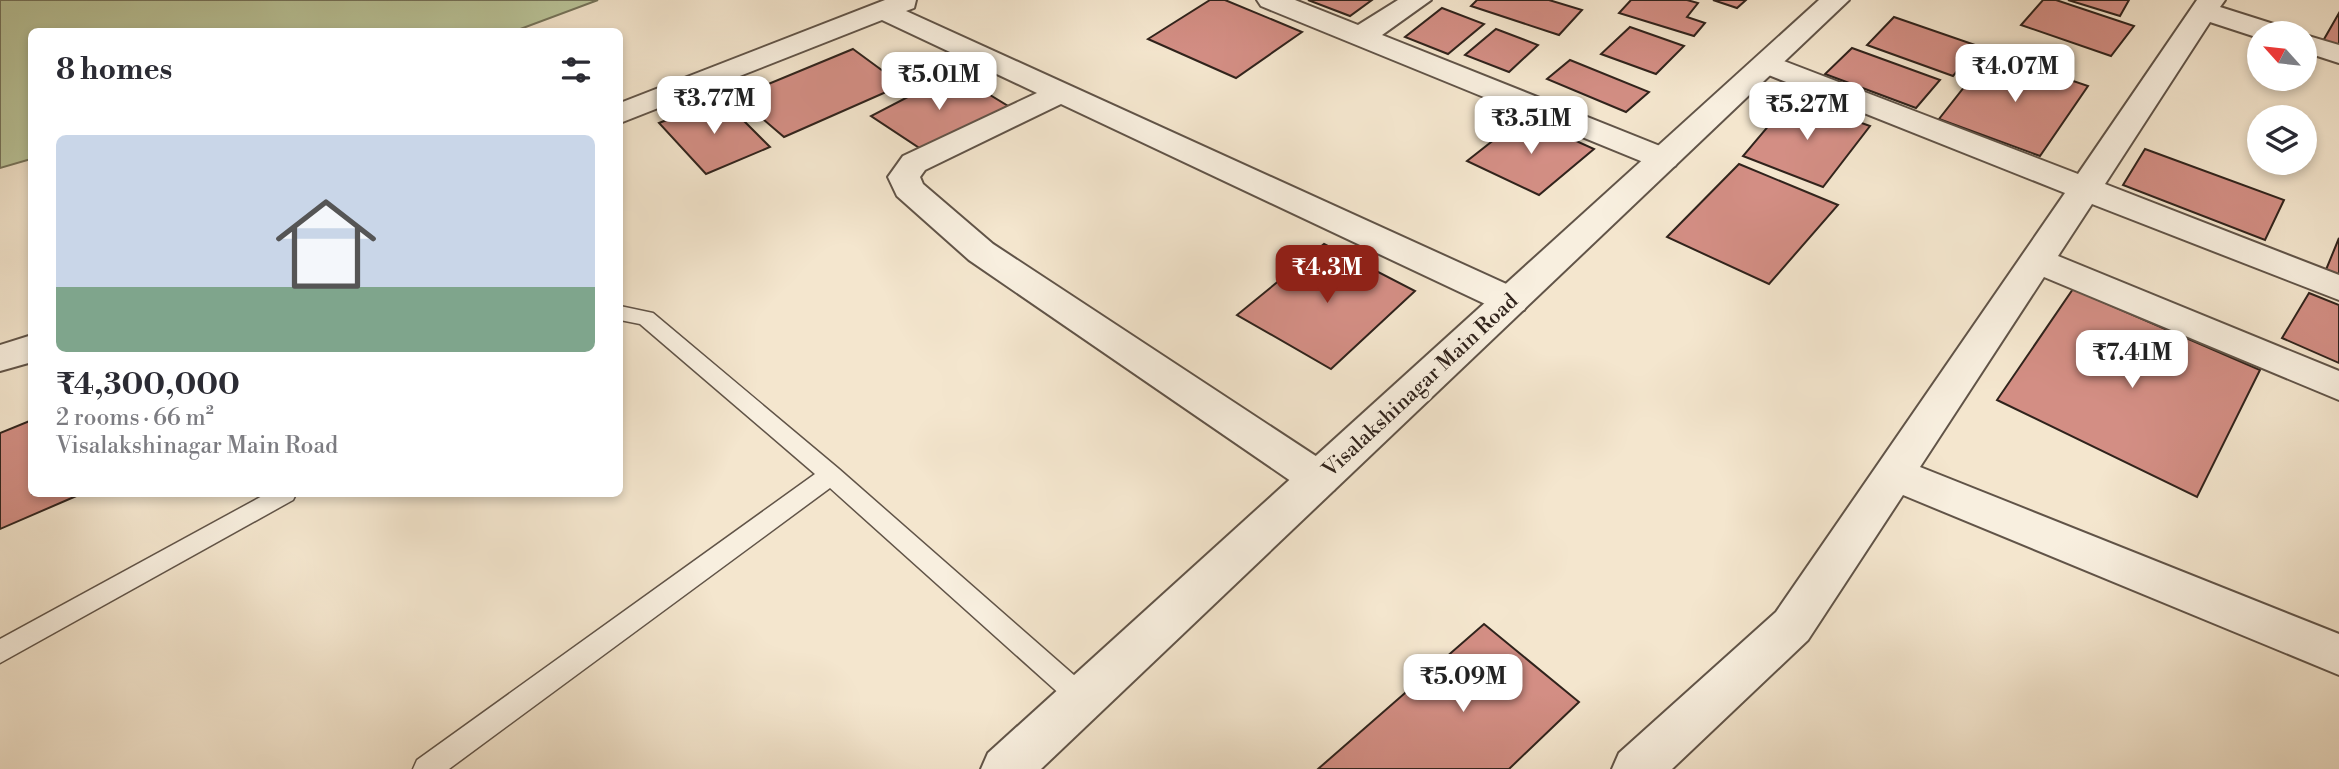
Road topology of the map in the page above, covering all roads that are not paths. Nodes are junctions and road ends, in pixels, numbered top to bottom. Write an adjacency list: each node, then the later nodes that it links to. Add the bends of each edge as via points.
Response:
1 (1271, 0): 7 (street)
2 (1417, 0): 7 (street)
3 (1835, 0): 10 (street, Visalakshinagar Main Road)
4 (895, 5): 11 (street); 12 (street)
5 (2207, 6): 6 (street); 14 (street)
6 (2247, 22)
7 (1361, 36): 13 (street)
8 (2317, 47): 9 (street)
9 (2339, 54)
10 (1766, 64): 13 (street, Visalakshinagar Main Road); 14 (street)
11 (1061, 93): 17 (street); 24 (street, via 914,163 904,177 909,189 981,252)
12 (623, 113)
13 (1664, 159): 17 (street, Visalakshinagar Main Road)
14 (2084, 187): 15 (street); 16 (street)
15 (2035, 260): 21 (street); 22 (street)
16 (2339, 288)
17 (1511, 301): 24 (street, Visalakshinagar Main Road)
18 (623, 314): 23 (lane, via 646,318)
19 (28, 349): 20 (street)
20 (0, 358)
21 (2339, 386)
22 (1894, 474): 27 (street); 31 (street, via 1792,626)
23 (831, 475): 28 (lane); 29 (lane)
24 (1319, 479): 28 (street, Visalakshinagar Main Road)
25 (280, 497): 26 (lane)
26 (0, 652)
27 (2339, 655)
28 (1082, 698): 30 (street, Visalakshinagar Main Road)
29 (427, 769)
30 (1006, 769)
31 (1637, 769)

